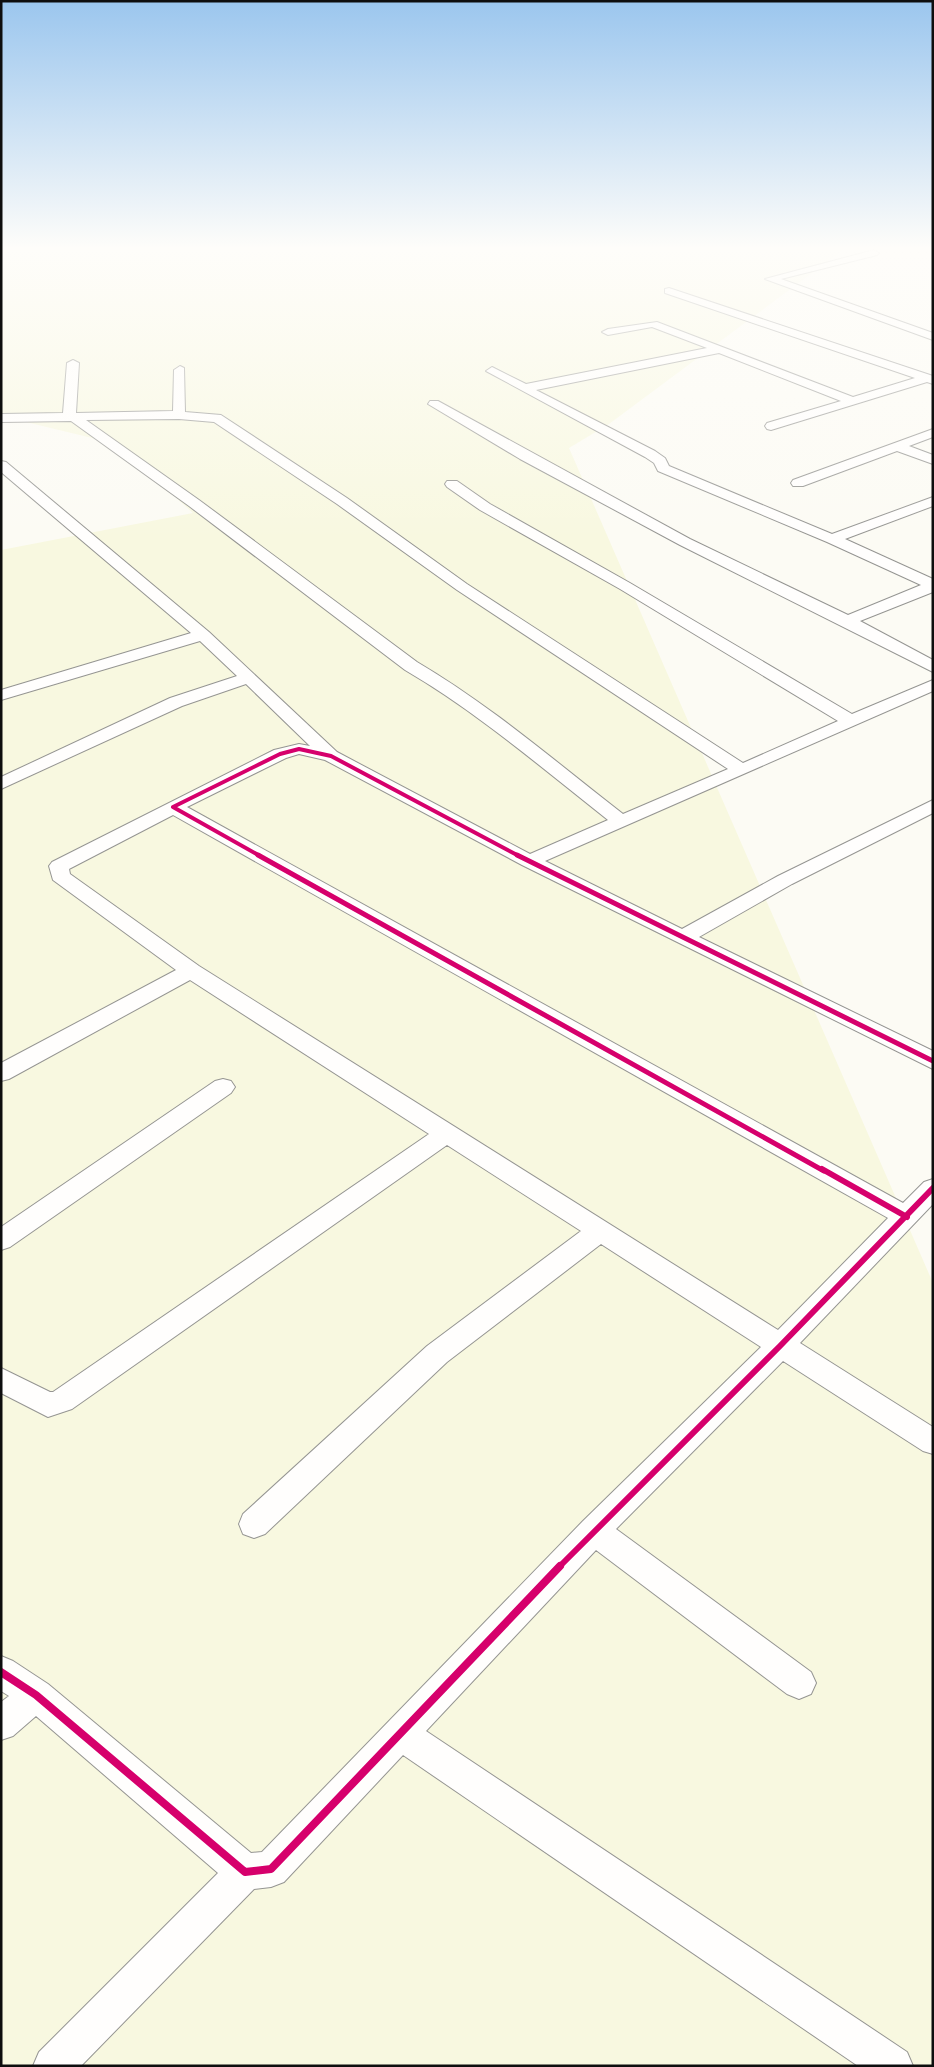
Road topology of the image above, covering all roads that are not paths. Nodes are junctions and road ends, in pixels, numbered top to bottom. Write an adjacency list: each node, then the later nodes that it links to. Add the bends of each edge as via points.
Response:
1 (713, 346): 3 (street)
2 (833, 346): 7 (street)
3 (720, 349): 8 (street); 9 (street)
4 (73, 363): 13 (street)
5 (180, 370): 11 (street)
6 (492, 371): 8 (street)
7 (930, 379): 9 (street)
8 (526, 388): 22 (street, via 650,454 660,461 663,468)
9 (853, 401): 14 (street)
10 (434, 404): 24 (street, via 685,542)
11 (179, 415): 13 (street); 32 (street, via 216,418 342,501 462,587)
12 (1, 418): 13 (street)
13 (72, 418): 36 (street, via 194,503 411,666 512,736)
14 (771, 426)
15 (933, 433): 16 (street)
16 (898, 447): 17 (street); 19 (street)
17 (933, 460)
18 (1, 465): 25 (street)
19 (798, 483)
20 (452, 484): 30 (street, via 484,507 625,586)
21 (933, 502): 22 (street)
22 (832, 539): 23 (street)
23 (933, 586): 24 (street)
24 (847, 621): 26 (street)
25 (203, 635): 27 (street); 29 (street)
26 (933, 667)
27 (248, 678): 31 (street); 33 (street, via 176,702)
28 (933, 685): 30 (street)
29 (1, 695)
30 (851, 721): 32 (street)
31 (331, 756): 35 (street, via 299,749 280,754); 37 (street)
32 (742, 770): 36 (street)
33 (1, 784)
34 (933, 806): 38 (street, via 785,880)
35 (173, 807): 39 (street, via 59,866 60,876); 45 (street)
36 (622, 822): 37 (street)
37 (529, 861): 38 (street)
38 (683, 937): 40 (street)
39 (191, 971): 41 (street); 43 (street)
40 (933, 1061)
41 (1, 1073)
42 (223, 1087): 47 (street)
43 (448, 1133): 46 (street); 49 (street, via 62,1401 48,1405)
44 (933, 1188): 45 (street)
45 (907, 1217): 48 (street)
46 (600, 1230): 48 (street); 51 (street, via 436,1354)
47 (1, 1240)
48 (780, 1346): 50 (street); 52 (street)
49 (1, 1379)
50 (933, 1442)
51 (254, 1524)
52 (594, 1531): 54 (street); 57 (street)
53 (1, 1672): 55 (street)
54 (799, 1683)
55 (36, 1694): 56 (street); 58 (street)
56 (1, 1724)
57 (400, 1733): 58 (street, via 271,1869); 60 (street)
58 (245, 1872): 59 (street)
59 (53, 2066)
60 (893, 2066)

